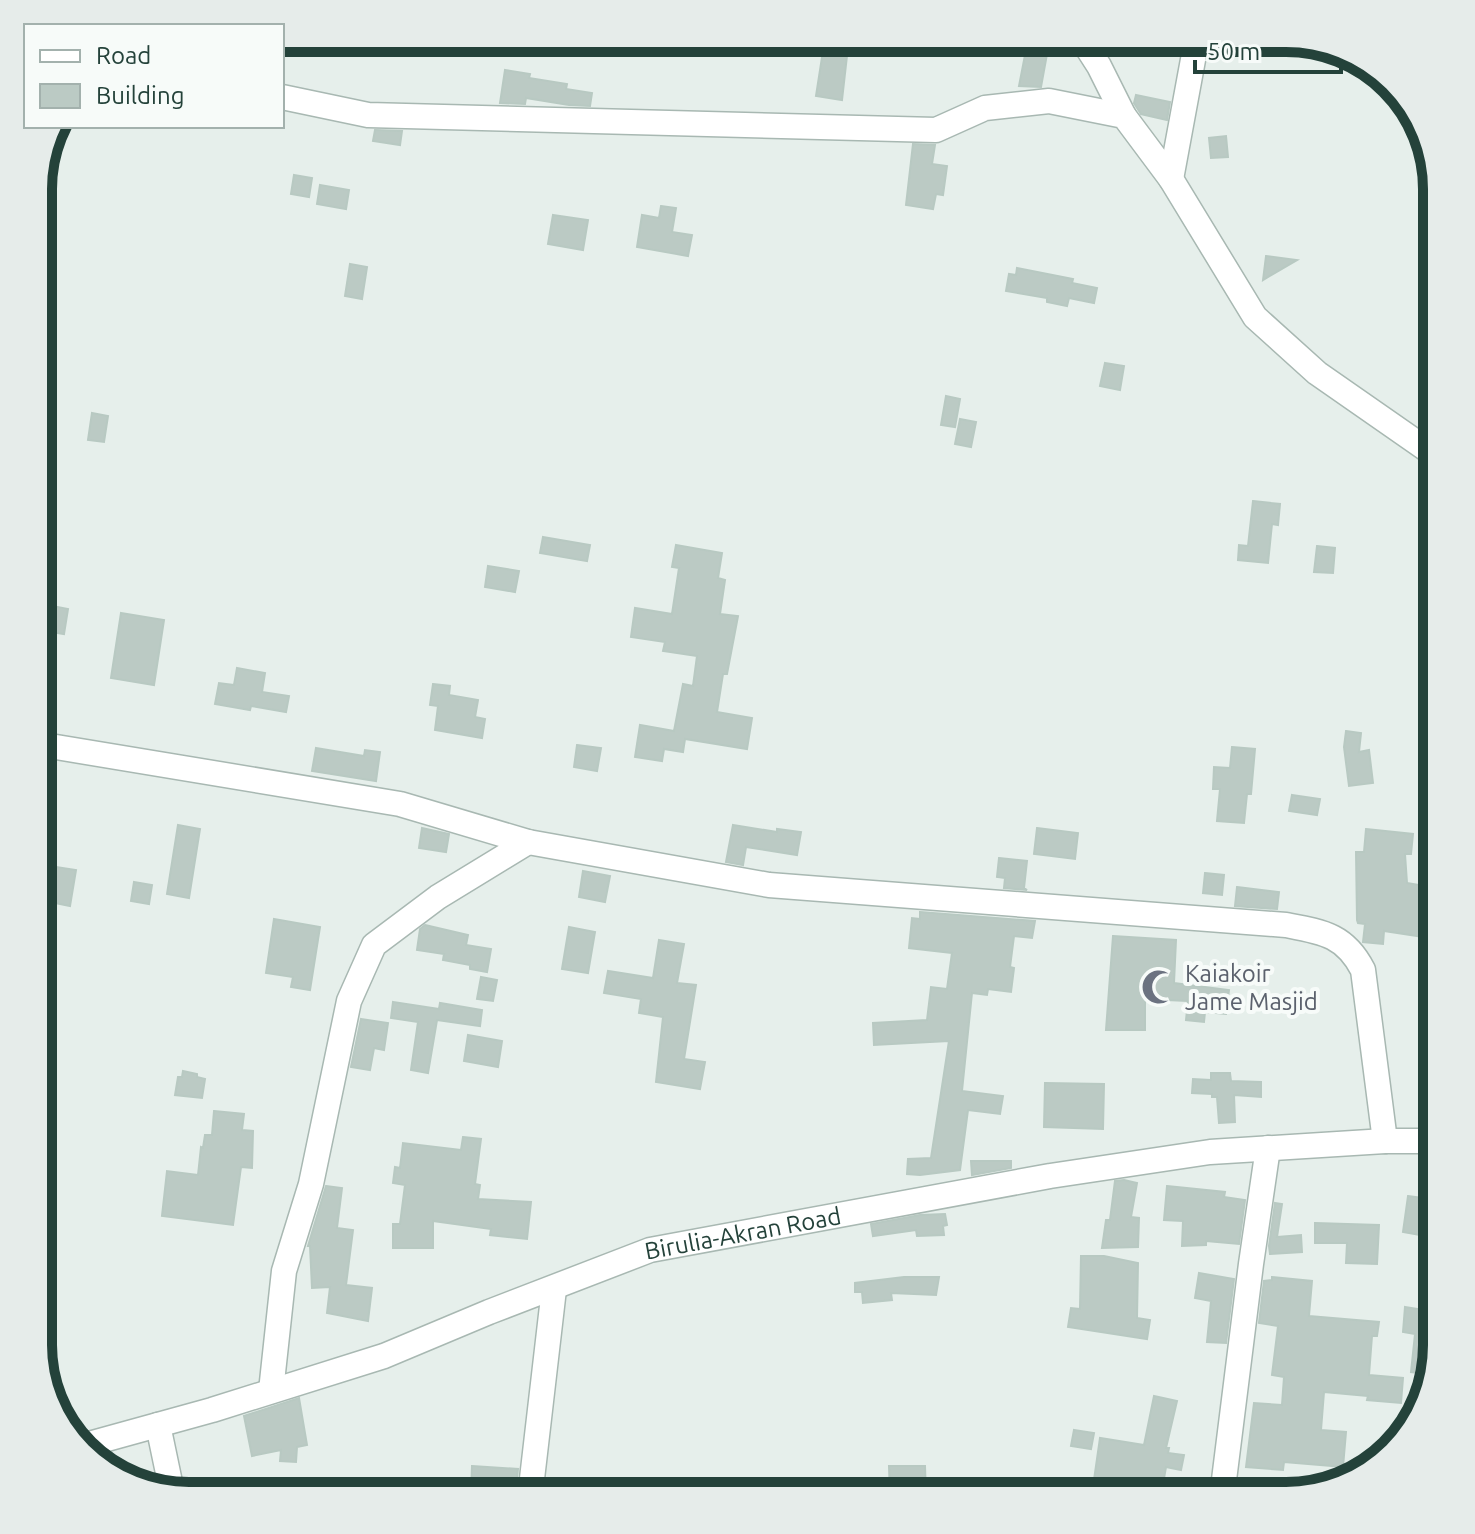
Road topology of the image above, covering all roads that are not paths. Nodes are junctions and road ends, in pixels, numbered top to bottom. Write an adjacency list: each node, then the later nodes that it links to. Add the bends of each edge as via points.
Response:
1 (1090, 52): 4 (street)
2 (1194, 52): 5 (street)
3 (284, 97): 4 (street, via 368,115 936,130 985,108 1049,101)
4 (1124, 116): 5 (street)
5 (1171, 179): 6 (street, via 1255,317 1317,373)
6 (1423, 447)
7 (52, 746): 8 (street, via 400,804)
8 (528, 842): 9 (street, via 769,885 1323,932 1355,955 1363,970); 13 (street, via 438,897 374,945 349,1001 311,1184 284,1271)
9 (1385, 1141): 10 (street, Birulia-Akran Road); 11 (street, Birulia-Akran Road)
10 (1423, 1141)
11 (1268, 1148): 12 (street, Birulia-Akran Road, via 1050,1176 650,1250); 18 (street)
12 (554, 1289): 13 (street, Birulia-Akran Road, via 384,1356); 17 (street)
13 (271, 1391): 14 (street, Birulia-Akran Road)
14 (158, 1425): 15 (street, Birulia-Akran Road); 16 (street)
15 (94, 1443)
16 (170, 1481)
17 (532, 1482)
18 (1224, 1482)

